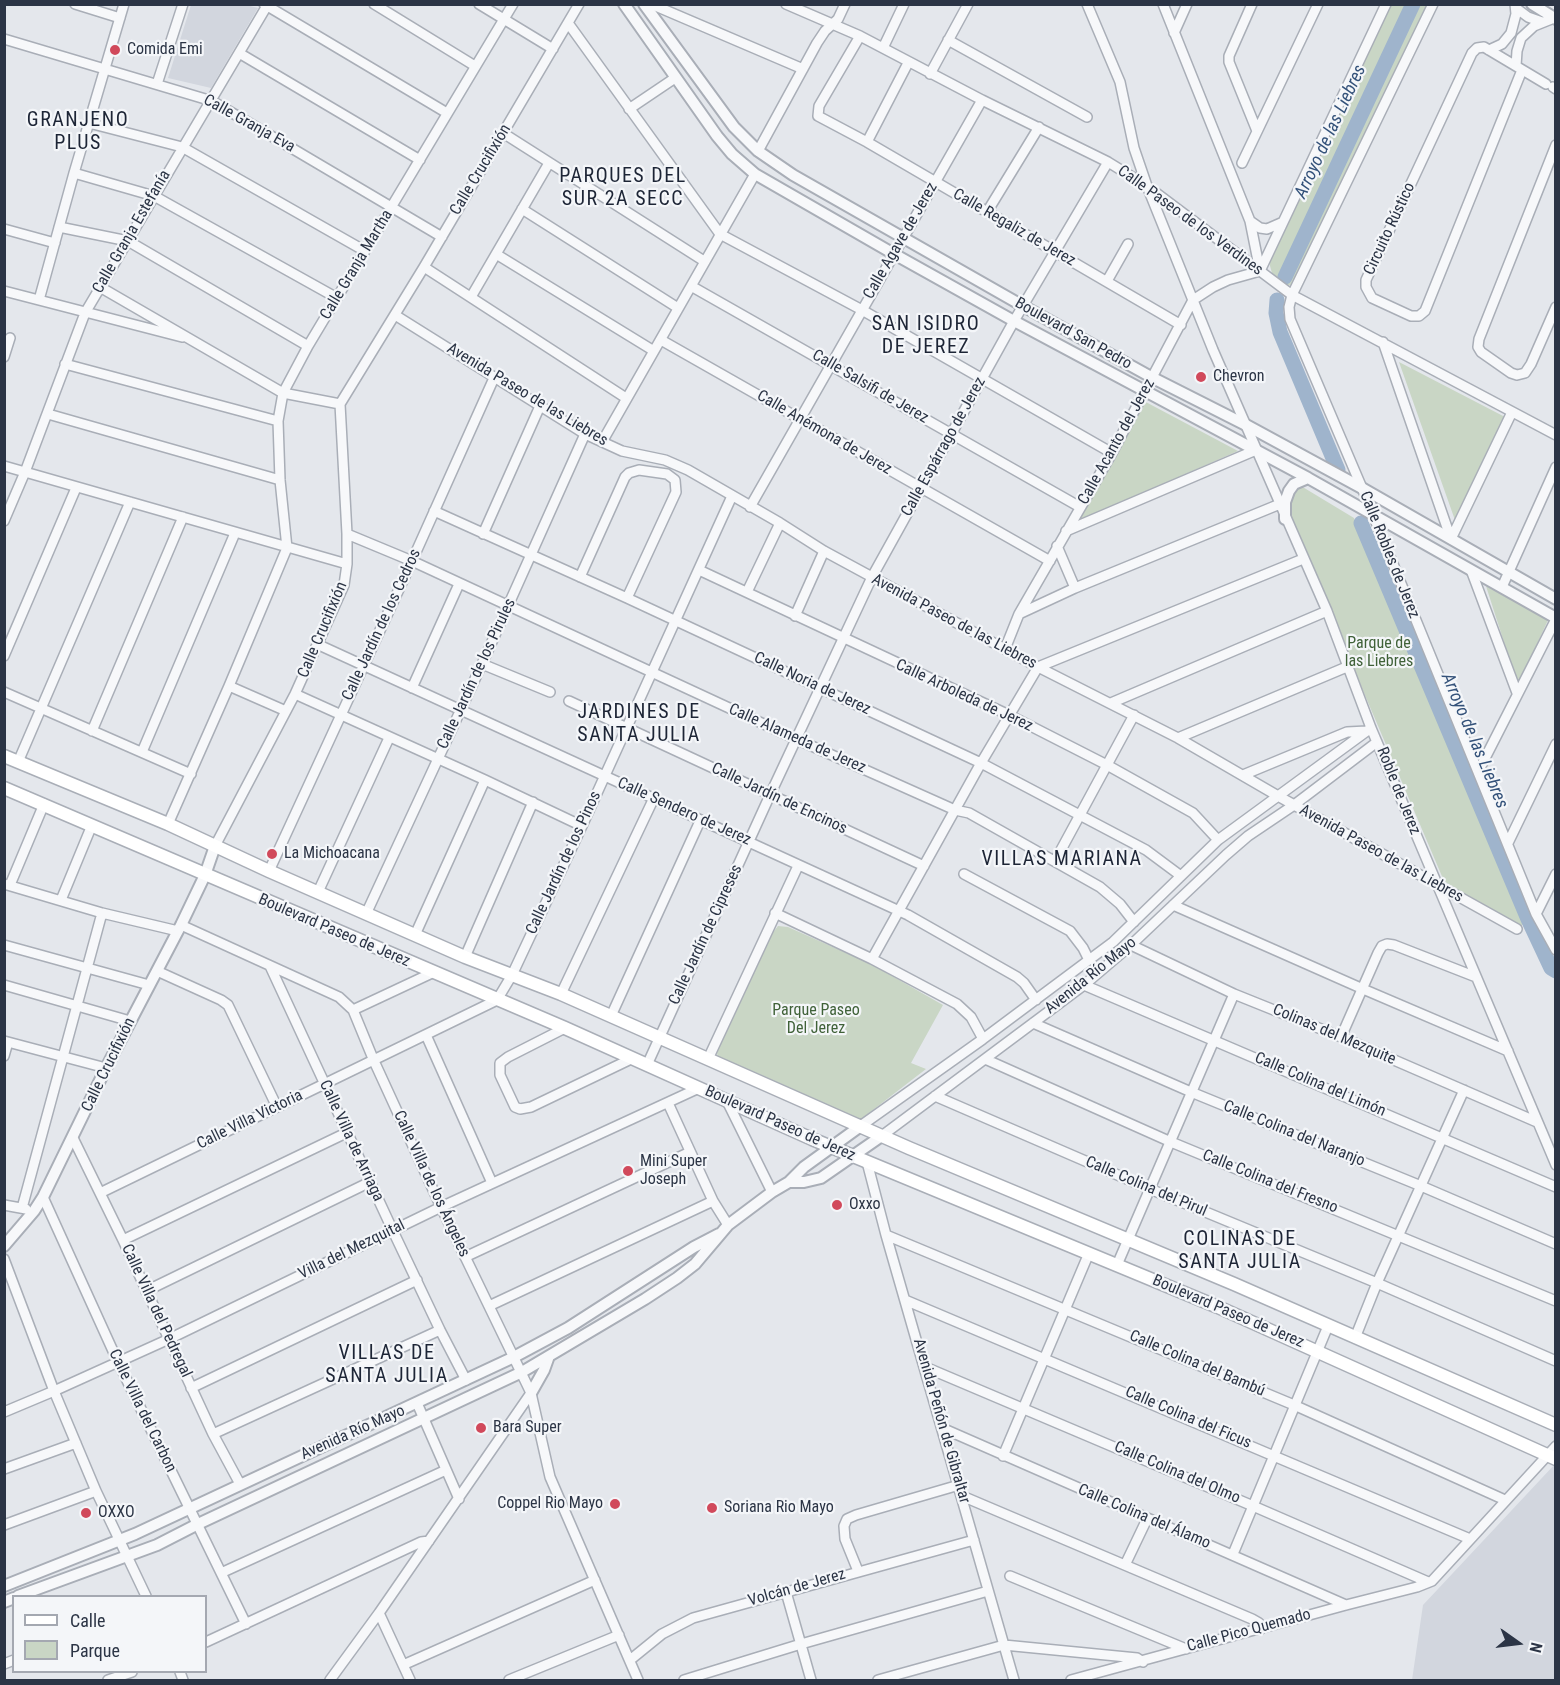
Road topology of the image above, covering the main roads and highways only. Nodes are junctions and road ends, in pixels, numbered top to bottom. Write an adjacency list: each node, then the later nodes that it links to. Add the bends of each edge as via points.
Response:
1 (4, 756): 3 (main road, Boulevard Paseo de Jerez)
2 (4, 788): 4 (main road, Boulevard Paseo de Jerez, via 853,1156)
3 (1556, 1425)
4 (1553, 1453)

